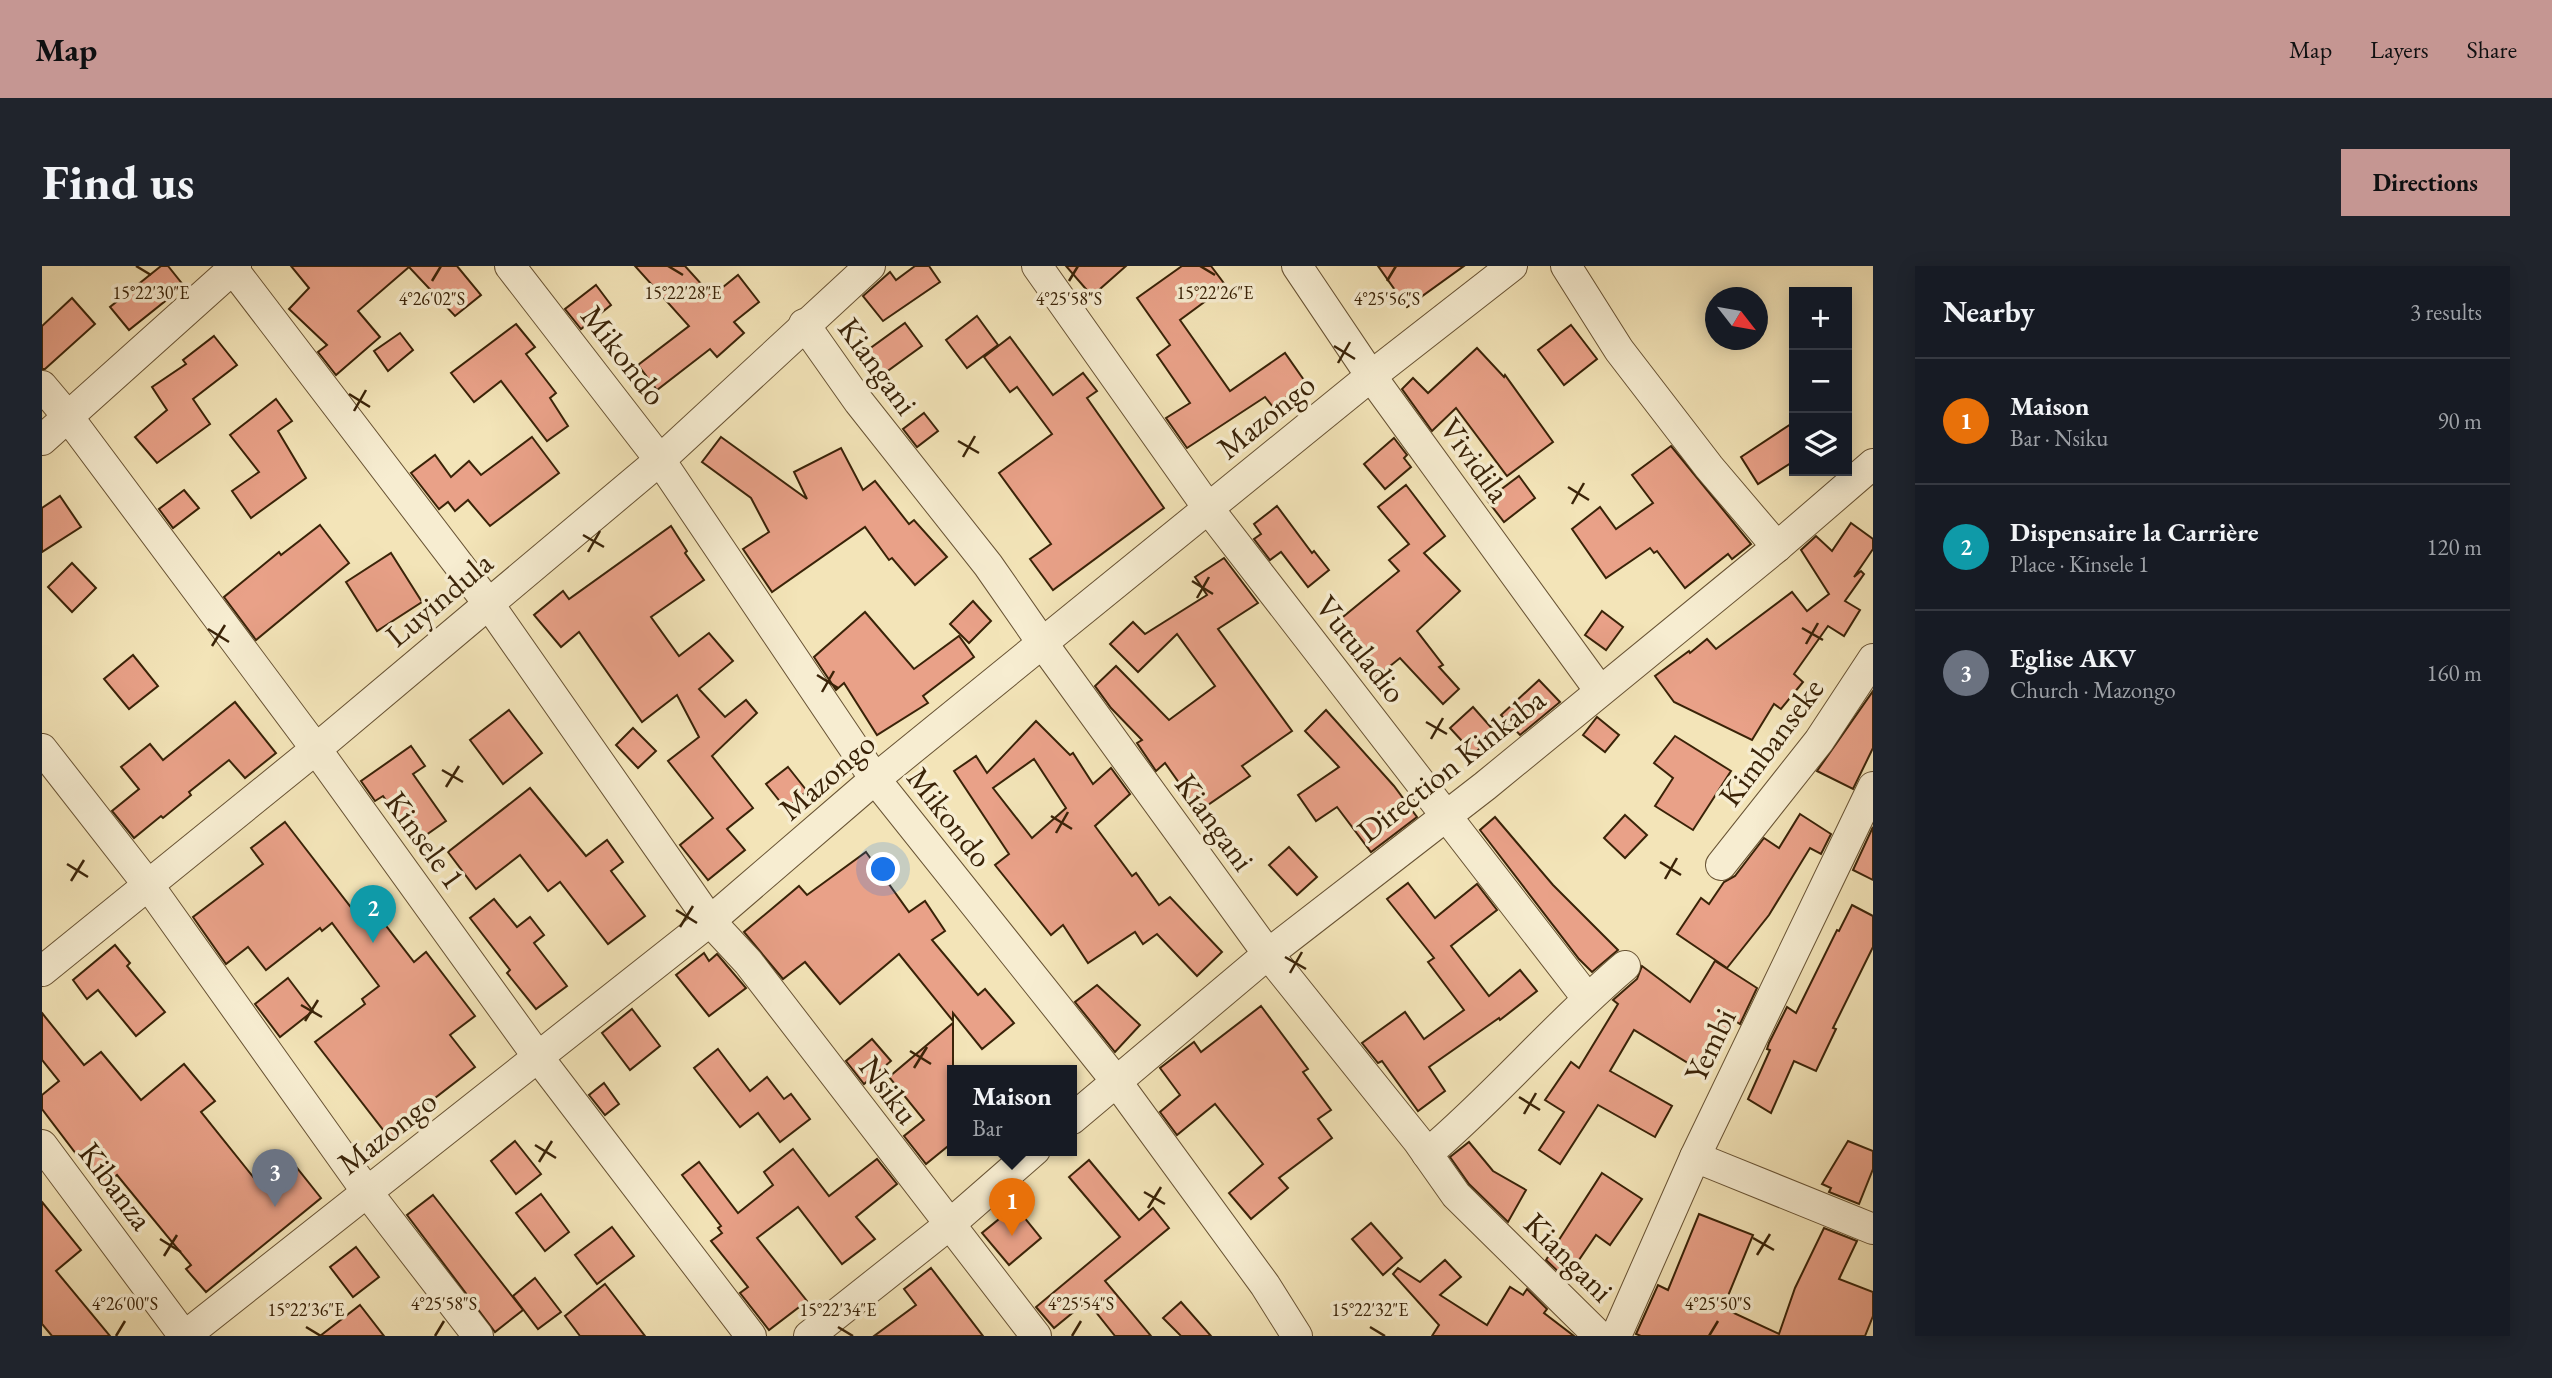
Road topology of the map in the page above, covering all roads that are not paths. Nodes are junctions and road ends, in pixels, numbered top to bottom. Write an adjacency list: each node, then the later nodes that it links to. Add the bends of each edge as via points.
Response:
1 (870, 266): 8 (street, Luyindula)
2 (1037, 266): 15 (street, Vutuladio)
3 (1297, 266): 9 (street, Vividila)
4 (1512, 266): 9 (street, Mazongo)
5 (1566, 266): 16 (street, via 1619,350)
6 (234, 268): 11 (street); 17 (street, Nsiku)
7 (522, 270): 13 (street, Mikondo)
8 (804, 324): 13 (street, Luyindula); 18 (street, Kiangani, via 859,402 988,565)
9 (1371, 376): 15 (street, Mazongo); 20 (street, Vividila)
10 (42, 387): 11 (street, Kinsele 1)
11 (69, 418): 12 (street); 22 (street, Kinsele 1)
12 (42, 440)
13 (660, 460): 17 (street, Luyindula); 23 (street, Mikondo)
14 (1873, 464): 16 (street, Direction Kinkaba)
15 (1208, 508): 18 (street, Mazongo); 25 (street, Vutuladio)
16 (1777, 547): 20 (street, Direction Kinkaba)
17 (488, 604): 22 (street, Luyindula); 28 (street, Nsiku)
18 (1042, 644): 23 (street, Mazongo); 29 (street, Kiangani)
19 (1873, 659): 26 (street, Kimbanseke, via 1819,741)
20 (1600, 691): 25 (street, Direction Kinkaba)
21 (42, 749): 27 (street)
22 (316, 749): 27 (street, Luyindula); 33 (street, Kinsele 1)
23 (876, 779): 28 (street, Mazongo); 34 (street, Mikondo)
24 (1873, 787): 39 (street, Yembi)
25 (1445, 817): 29 (street, Direction Kinkaba); 32 (street, Vutuladio)
26 (1721, 865)
27 (149, 886): 31 (street, Luyindula); 40 (street)
28 (710, 921): 33 (street, Mazongo); 41 (street, Nsiku, via 748,962)
29 (1268, 954): 34 (street, Direction Kinkaba); 37 (street, Kiangani)
30 (1625, 966): 32 (street)
31 (42, 971)
32 (1587, 998): 37 (street)
33 (538, 1057): 40 (street, Mazongo); 45 (street, Kinsele 1)
34 (1116, 1081): 35 (street, Direction Kinkaba); 48 (street, Mikondo)
35 (1077, 1115)
36 (42, 1144): 43 (street, Kibanza)
37 (1427, 1154): 49 (street, Kiangani, via 1456,1195)
38 (1028, 1156): 41 (street)
39 (1695, 1157): 42 (street); 50 (street, Yembi)
40 (368, 1192): 43 (street, Mazongo); 44 (street)
41 (948, 1225): 46 (street); 47 (street, Nsiku)
42 (1873, 1229)
43 (185, 1336)
44 (478, 1336)
45 (751, 1336)
46 (809, 1336)
47 (1036, 1336)
48 (1297, 1336)
49 (1600, 1336)
50 (1616, 1336)

